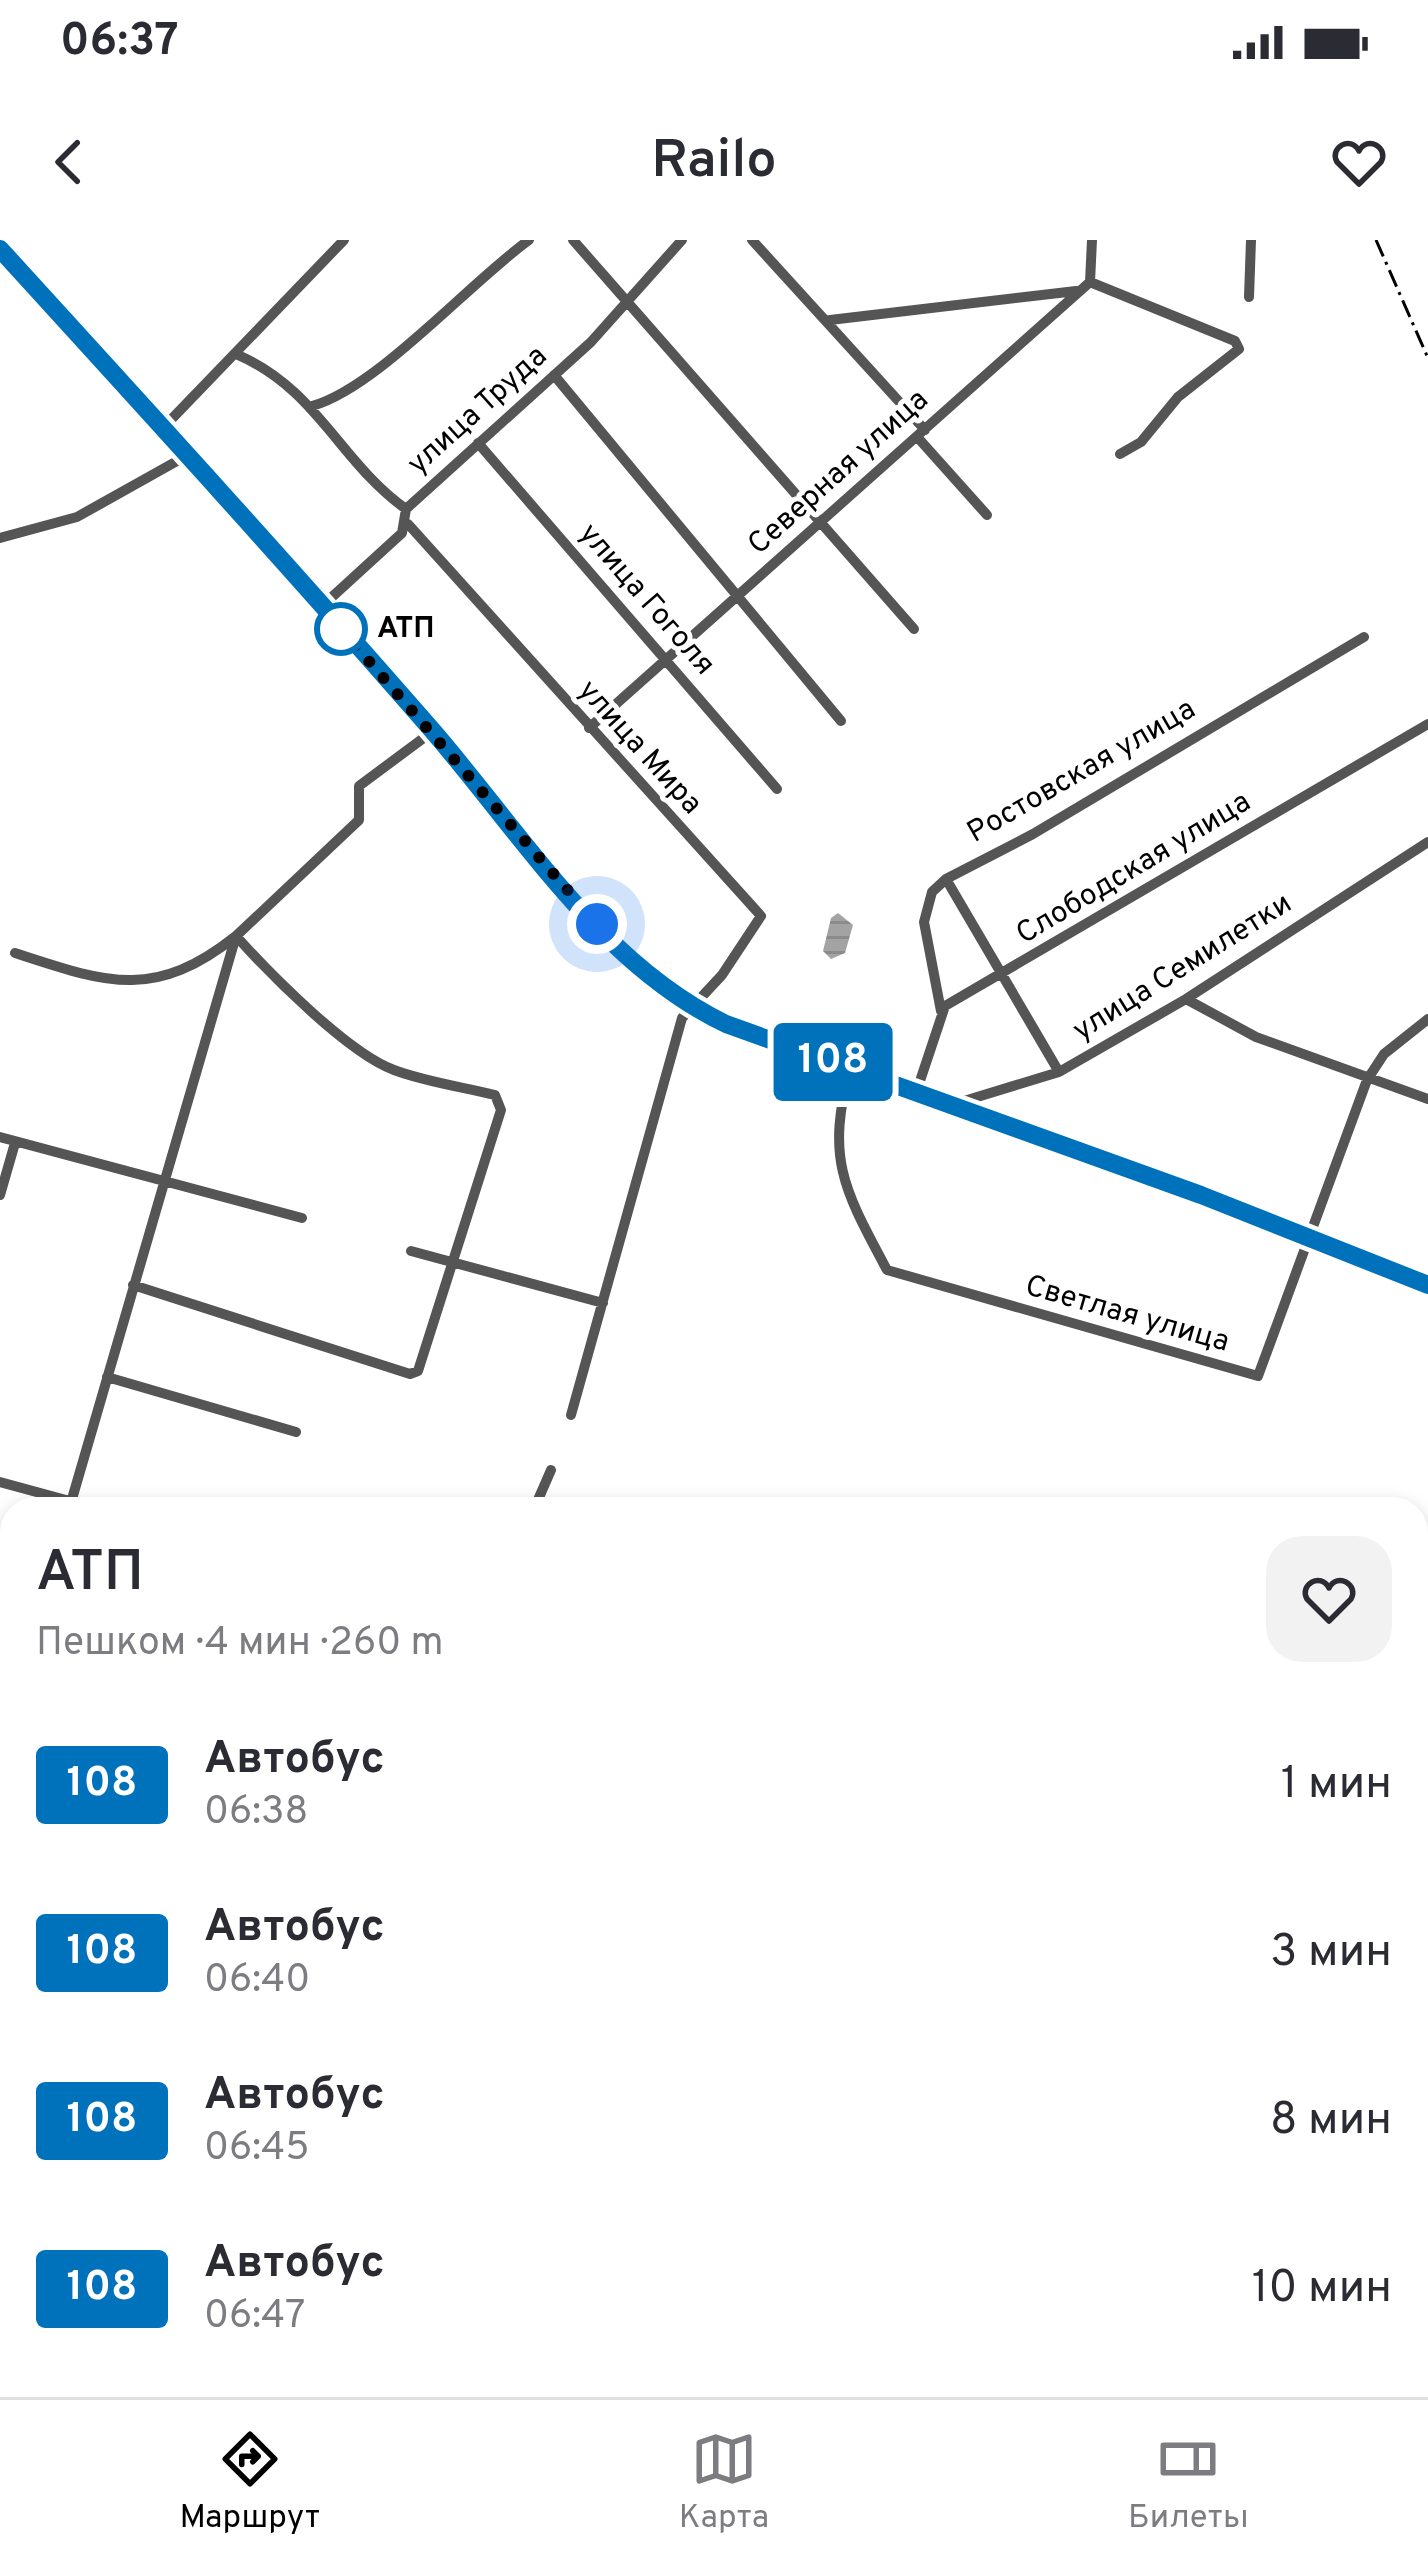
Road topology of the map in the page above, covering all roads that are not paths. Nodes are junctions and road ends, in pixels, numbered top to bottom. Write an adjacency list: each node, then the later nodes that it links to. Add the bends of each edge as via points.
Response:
1 (344, 240): 13 (street)
2 (529, 240): 15 (street, via 352,388)
3 (573, 240): 11 (street)
4 (682, 240): 11 (street, улица Труда)
5 (752, 240): 12 (street)
6 (1092, 240): 9 (street)
7 (1252, 240): 10 (street)
8 (0, 249): 16 (street)
9 (1084, 286): 12 (street); 17 (street, Северная улица); 19 (street, via 1239,349)
10 (1249, 297)
11 (628, 304): 14 (street, улица Труда); 23 (street)
12 (830, 320): 17 (street)
13 (238, 355): 15 (street, via 272,369); 16 (street)
14 (554, 374): 18 (street, улица Труда); 26 (street)
15 (312, 406): 21 (street)
16 (162, 429): 20 (street)
17 (922, 434): 22 (street); 23 (street, Северная улица)
18 (478, 442): 21 (street, улица Труда); 30 (street, улица Гоголя)
19 (1120, 454)
20 (186, 456): 25 (street, via 77,517); 27 (street)
21 (406, 509): 24 (street, улица Труда)
22 (987, 515)
23 (821, 518): 26 (street, Северная улица); 28 (street)
24 (408, 524): 27 (street, улица Труда); 33 (street, улица Мира)
25 (0, 538)
26 (740, 595): 30 (street, Северная улица); 31 (street)
27 (321, 607): 34 (street)
28 (914, 629)
29 (1364, 637): 37 (street, Ростовская улица)
30 (667, 662): 33 (street, Северная улица); 35 (street, улица Гоголя)
31 (841, 721)
32 (1428, 724): 40 (street, Слободская улица)
33 (589, 728): 42 (street, улица Мира, via 761,916)
34 (433, 731): 38 (street, via 359,786 359,820); 42 (street, via 621,953)
35 (777, 789)
36 (1428, 842): 41 (street, улица Семилетки)
37 (946, 879): 40 (street); 43 (street, Ростовская улица, via 932,892 924,922)
38 (236, 936): 39 (street, via 187,971 113,982); 53 (street); 58 (street, via 392,1070 495,1095 500,1109)
39 (15, 953)
40 (1002, 974): 43 (street, Слободская улица); 46 (street)
41 (1186, 999): 46 (street, улица Семилетки); 47 (street, via 1220,1022)
42 (692, 1007): 45 (street); 61 (street, via 682,1018)
43 (941, 1011): 48 (street)
44 (1428, 1019): 47 (street, via 1384,1054)
45 (850, 1068): 48 (street); 56 (street, Светлая улица, via 836,1123 838,1158 873,1244 899,1277 1258,1376)
46 (1059, 1072): 50 (street, улица Семилетки)
47 (1367, 1080): 49 (street); 56 (street, Светлая улица)
48 (916, 1093): 50 (street)
49 (1428, 1099)
50 (950, 1105): 56 (street)
51 (0, 1137): 52 (street)
52 (15, 1143): 53 (street); 54 (street)
53 (161, 1183): 55 (street); 59 (street)
54 (0, 1196)
55 (302, 1218)
56 (1310, 1237): 60 (street)
57 (411, 1251): 58 (street)
58 (455, 1263): 59 (street, via 424,1364 410,1374); 61 (street)
59 (133, 1285): 62 (street)
60 (1428, 1285)
61 (603, 1303): 63 (street)
62 (106, 1377): 64 (street); 68 (street)
63 (571, 1415)
64 (296, 1432)
65 (550, 1471): 69 (street)
66 (0, 1482): 67 (street)
67 (64, 1497)
68 (73, 1497)
69 (539, 1497)

